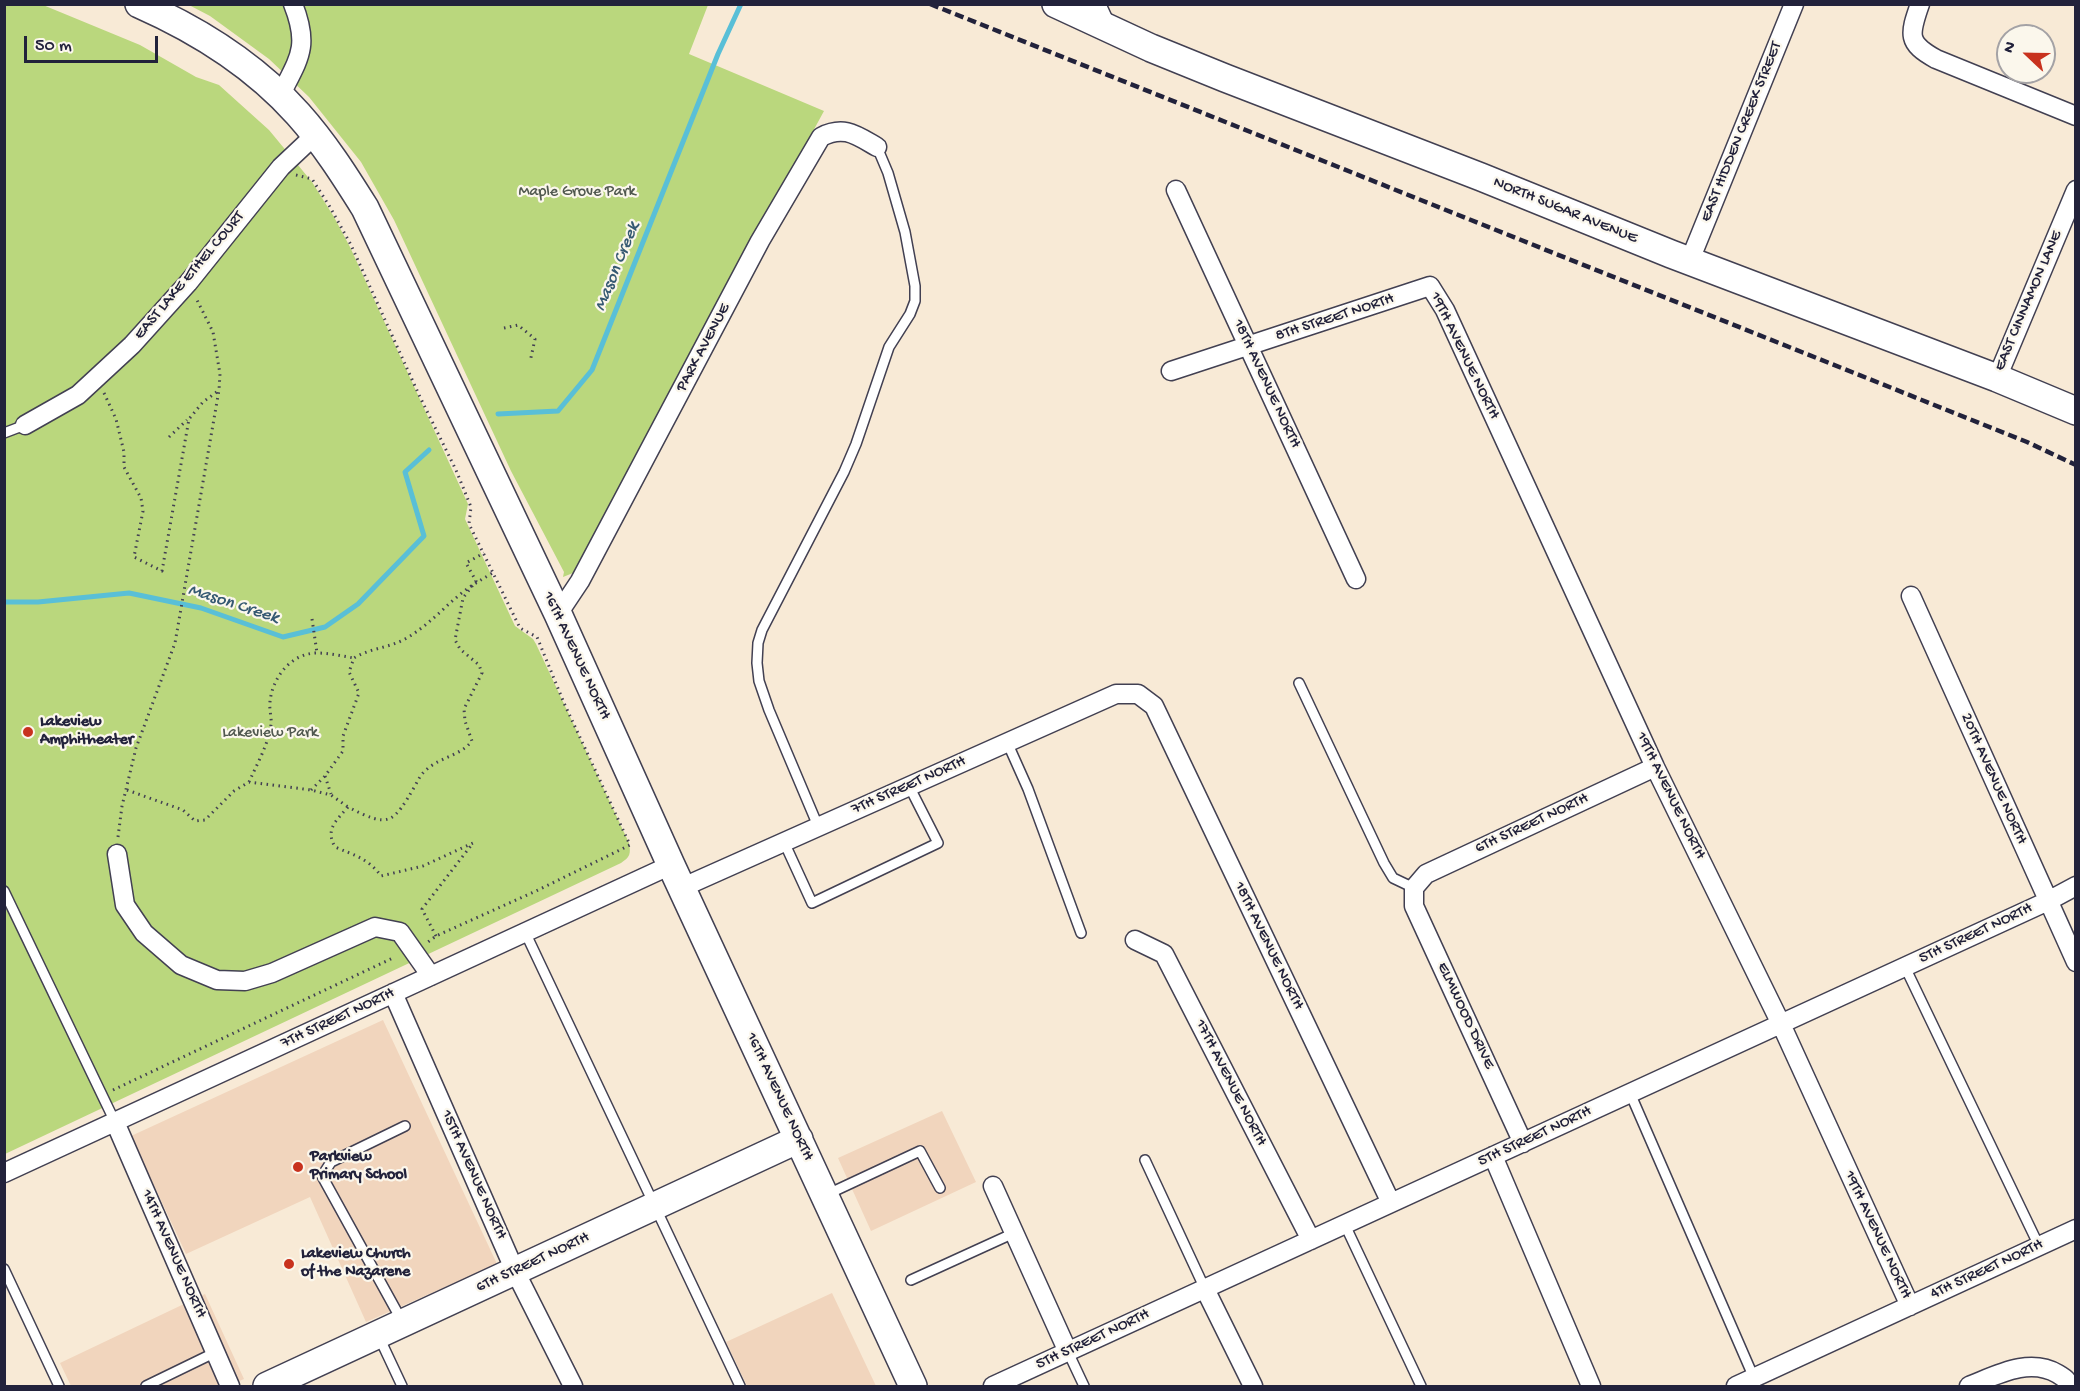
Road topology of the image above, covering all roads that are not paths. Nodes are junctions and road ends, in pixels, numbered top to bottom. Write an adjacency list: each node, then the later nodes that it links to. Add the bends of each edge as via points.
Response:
1 (140, 4): 7 (street, 16TH AVENUE NORTH, via 183,25 252,69)
2 (293, 4): 7 (street, via 303,35 300,55)
3 (1056, 4): 6 (street, NORTH SUGAR AVENUE)
4 (1794, 4): 13 (street, EAST HIDDEN CREEK STREET)
5 (1920, 4): 8 (street, via 1912,37 1920,50)
6 (1102, 16): 13 (street, NORTH SUGAR AVENUE, via 1225,78)
7 (280, 96): 9 (street, 16TH AVENUE NORTH)
8 (2076, 116)
9 (315, 135): 19 (street, EAST LAKE ETHEL COURT, via 280,167 188,283 132,345 78,395); 23 (street, 16TH AVENUE NORTH, via 365,208)
10 (877, 147): 23 (street, PARK AVENUE, via 854,133 833,131 820,137 760,241 580,581); 29 (lane, via 905,232 915,301 890,347 844,472 758,643 759,681)
11 (1176, 190): 15 (street, 18TH AVENUE NORTH)
12 (2076, 190): 17 (street, EAST CINNAMON LANE)
13 (1690, 260): 17 (street, NORTH SUGAR AVENUE)
14 (1430, 286): 15 (street, 8TH STREET NORTH); 27 (street, 19TH AVENUE NORTH, via 1450,321)
15 (1248, 346): 16 (street, 8TH STREET NORTH); 21 (street, 18TH AVENUE NORTH)
16 (1171, 371)
17 (1997, 378): 18 (street, NORTH SUGAR AVENUE)
18 (2076, 411)
19 (25, 425): 20 (lane)
20 (4, 433)
21 (1356, 579)
22 (1911, 596): 36 (street, 20TH AVENUE NORTH)
23 (558, 614): 32 (street, 16TH AVENUE NORTH)
24 (1299, 682): 34 (lane, via 1384,863 1393,878)
25 (1138, 694): 26 (street, 7TH STREET NORTH, via 1116,694); 56 (street, 18TH AVENUE NORTH, via 1154,706)
26 (1006, 742): 28 (street, 7TH STREET NORTH); 38 (lane, via 1028,789)
27 (1655, 767): 34 (street, 6TH STREET NORTH, via 1426,874); 44 (street, 19TH AVENUE NORTH)
28 (909, 786): 29 (street, 7TH STREET NORTH); 30 (lane, via 938,843 812,903)
29 (818, 826): 30 (street, 7TH STREET NORTH)
30 (784, 842): 32 (street, 7TH STREET NORTH)
31 (117, 854): 42 (street, via 124,905 144,933 181,964 217,980 245,981 272,973 375,927 400,932)
32 (676, 876): 37 (street, 7TH STREET NORTH); 48 (street, 16TH AVENUE NORTH)
33 (2076, 886): 36 (street, 5TH STREET NORTH)
34 (1414, 888): 49 (street, ELMWOOD DRIVE, via 1414,906)
35 (4, 891): 46 (lane)
36 (2048, 901): 40 (street, 20TH AVENUE NORTH); 41 (street, 5TH STREET NORTH)
37 (525, 932): 42 (street, 7TH STREET NORTH); 57 (lane)
38 (1081, 933)
39 (1136, 940): 61 (street, 17TH AVENUE NORTH, via 1164,954)
40 (2076, 962)
41 (1905, 967): 44 (street, 5TH STREET NORTH); 62 (lane)
42 (431, 975): 43 (street, 7TH STREET NORTH)
43 (393, 993): 46 (street, 7TH STREET NORTH); 64 (street, 15TH AVENUE NORTH)
44 (1781, 1024): 45 (street, 5TH STREET NORTH); 67 (street, 19TH AVENUE NORTH)
45 (1630, 1094): 49 (street, 5TH STREET NORTH); 72 (lane)
46 (115, 1122): 52 (street, 7TH STREET NORTH); 70 (street, 14TH AVENUE NORTH)
47 (405, 1126): 68 (lane, via 331,1162 322,1176)
48 (799, 1139): 55 (street, 16TH AVENUE NORTH); 57 (street, 6TH STREET NORTH)
49 (1523, 1143): 50 (street, 5TH STREET NORTH)
50 (1493, 1156): 56 (street, 5TH STREET NORTH); 85 (street)
51 (1145, 1160): 66 (lane)
52 (4, 1173)
53 (993, 1186): 60 (street)
54 (940, 1188): 55 (lane, via 920,1151)
55 (825, 1195): 80 (street, 16TH AVENUE NORTH)
56 (1391, 1203): 58 (street, 5TH STREET NORTH)
57 (656, 1206): 64 (street, 6TH STREET NORTH); 79 (lane)
58 (1345, 1225): 61 (street, 5TH STREET NORTH); 84 (lane)
59 (2076, 1229): 62 (street, 4TH STREET NORTH)
60 (1014, 1233): 65 (lane); 71 (street)
61 (1311, 1240): 66 (street, 5TH STREET NORTH)
62 (2039, 1246): 67 (street, 4TH STREET NORTH)
63 (4, 1269): 73 (lane)
64 (515, 1271): 68 (street, 6TH STREET NORTH); 78 (street, 15TH AVENUE NORTH)
65 (911, 1280)
66 (1205, 1289): 71 (street, 5TH STREET NORTH); 83 (street)
67 (1910, 1306): 72 (street, 4TH STREET NORTH)
68 (404, 1323): 69 (street, 6TH STREET NORTH)
69 (378, 1335): 76 (street, 6TH STREET NORTH); 77 (lane)
70 (216, 1352): 74 (lane); 75 (street, 14TH AVENUE NORTH)
71 (1068, 1352): 81 (street, 5TH STREET NORTH); 82 (lane)
72 (1754, 1378): 86 (street, 4TH STREET NORTH)
73 (59, 1386)
74 (146, 1386)
75 (230, 1386)
76 (267, 1386)
77 (402, 1386)
78 (573, 1386)
79 (740, 1386)
80 (913, 1386)
81 (993, 1386)
82 (1084, 1386)
83 (1253, 1386)
84 (1421, 1386)
85 (1591, 1386)
86 (1736, 1386)
87 (1969, 1386): 88 (street, via 2028,1366 2047,1367 2067,1379)
88 (2070, 1386)

